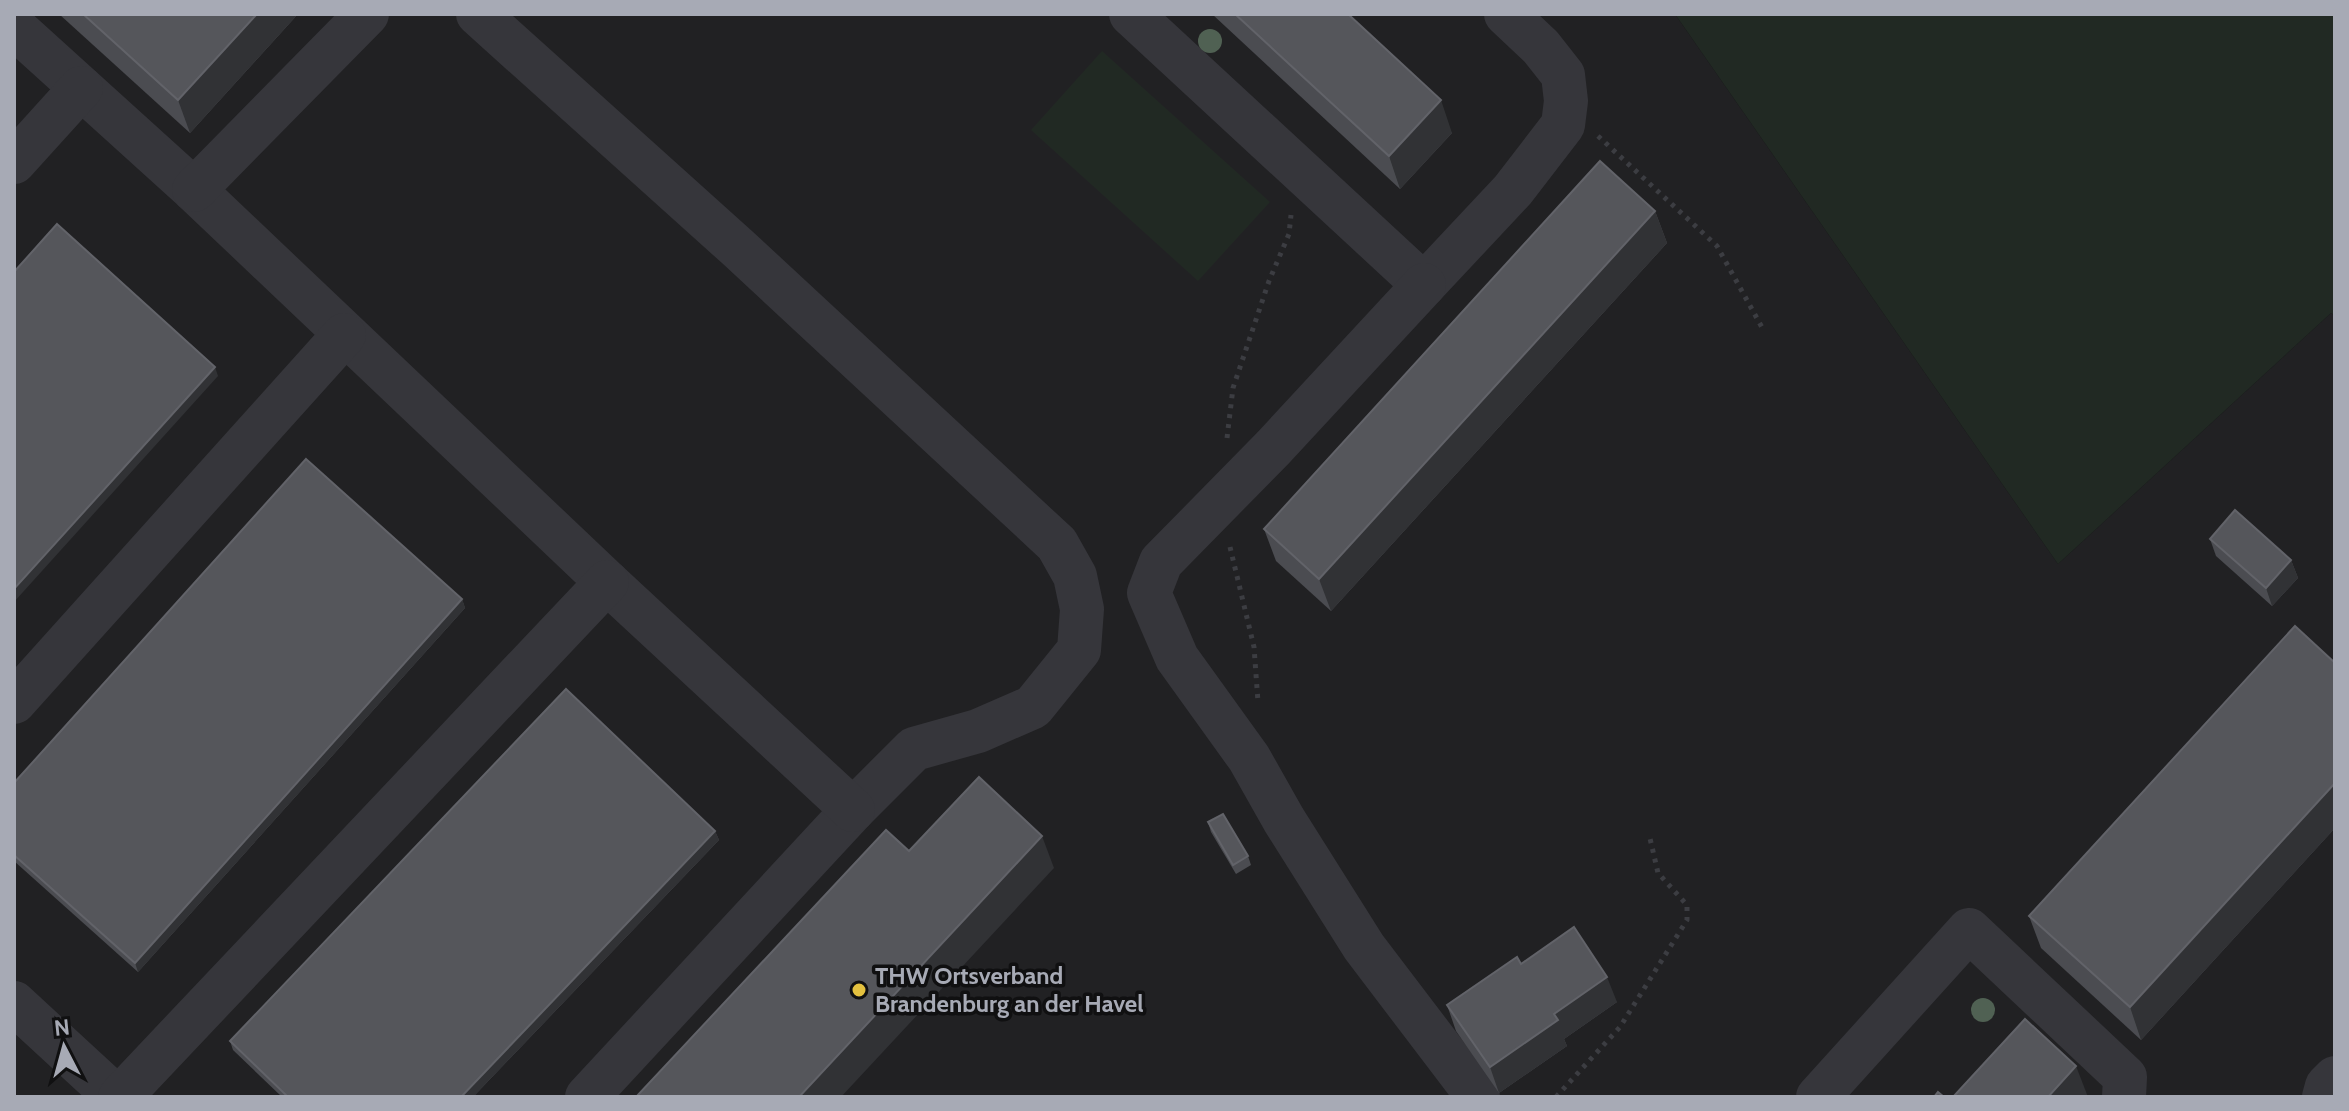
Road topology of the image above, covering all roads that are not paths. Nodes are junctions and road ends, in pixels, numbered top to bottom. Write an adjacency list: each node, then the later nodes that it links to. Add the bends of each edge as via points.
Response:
1 (367, 14): 8 (lane)
2 (478, 14): 13 (lane, via 1057,544 1075,576 1082,609 1079,650 1033,707 978,731 914,749)
3 (1131, 14): 9 (lane)
4 (1506, 14): 9 (lane, via 1563,75 1563,125 1513,190)
5 (14, 27): 6 (lane)
6 (81, 88): 7 (lane); 8 (lane)
7 (14, 162)
8 (194, 190): 10 (lane)
9 (1424, 285): 18 (lane, via 1161,562 1149,593 1177,658 1249,758 1364,947)
10 (344, 335): 11 (lane); 12 (lane)
11 (607, 582): 13 (lane); 16 (lane)
12 (14, 702)
13 (853, 810): 17 (lane)
14 (14, 1003): 16 (lane)
15 (2335, 1078): 21 (lane)
16 (118, 1097)
17 (587, 1097)
18 (1478, 1097)
19 (1818, 1097): 20 (lane, via 1969,930 2125,1077)
20 (2124, 1097)
21 (2324, 1097)

